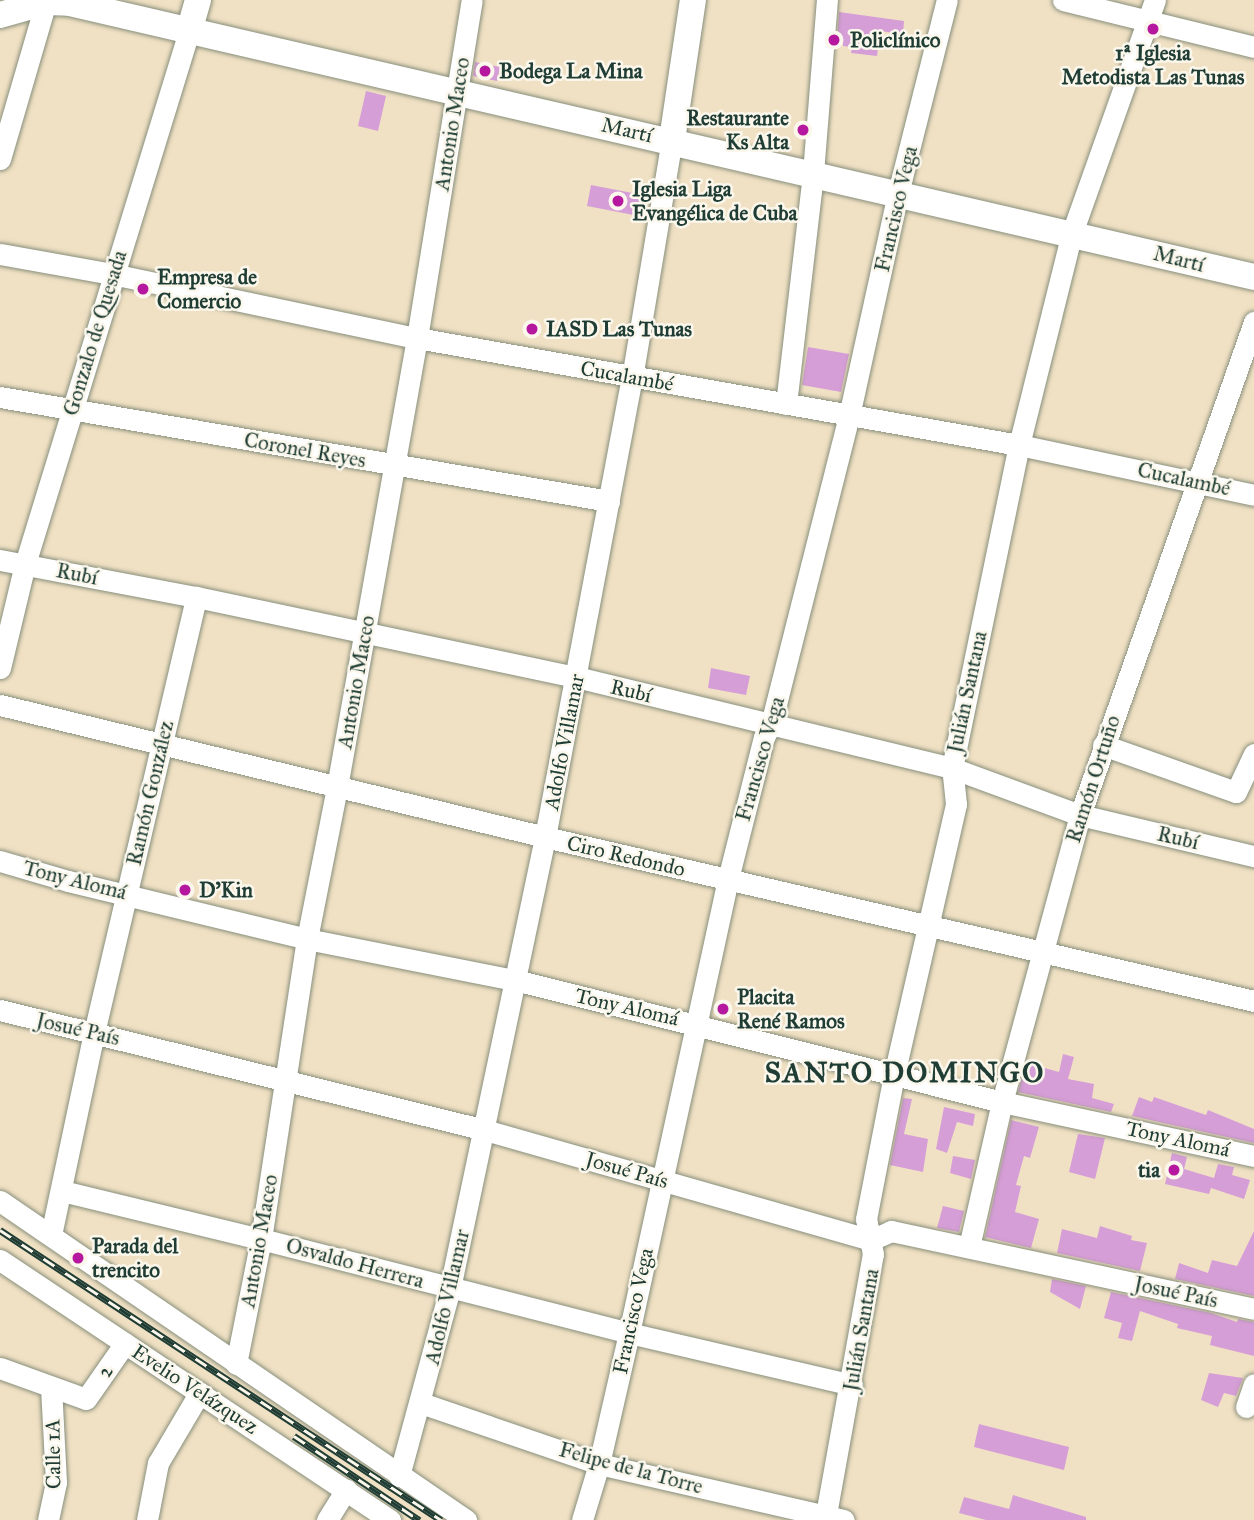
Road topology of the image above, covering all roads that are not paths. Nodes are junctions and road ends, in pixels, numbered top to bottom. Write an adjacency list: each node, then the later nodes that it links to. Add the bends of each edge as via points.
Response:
1 (198, 0): 11 (main road, Gonzalo de Quesada)
2 (472, 0): 14 (street, Antonio Maceo)
3 (693, 0): 15 (main road, Adolfo Villamar)
4 (827, 0): 17 (street)
5 (947, 0): 18 (street, Francisco Vega)
6 (1063, 0): 10 (street)
7 (1155, 0): 10 (street, Julián Santana)
8 (43, 1): 9 (main road, Martí); 11 (main road, Martí); 13 (street)
9 (9, 9): 13 (street)
10 (1148, 21): 12 (street); 19 (street, Julián Santana)
11 (190, 29): 14 (main road, Martí); 21 (street, Gonzalo de Quesada)
12 (1254, 47)
13 (30, 55): 16 (street)
14 (458, 90): 15 (main road, Martí); 24 (street, Antonio Maceo)
15 (672, 140): 17 (main road, Martí); 25 (street, Adolfo Villamar)
16 (0, 159)
17 (813, 173): 18 (main road, Martí); 27 (street)
18 (898, 192): 19 (main road, Martí); 29 (street, Francisco Vega)
19 (1072, 233): 22 (main road, Martí); 30 (street, Julián Santana)
20 (0, 254): 21 (street, Cucalambé)
21 (113, 274): 24 (street, Cucalambé); 28 (street, Gonzalo de Quesada)
22 (1254, 277)
23 (1254, 322): 32 (street, Ramón Ortuño)
24 (417, 338): 25 (street, Cucalambé); 31 (street, Antonio Maceo)
25 (632, 378): 27 (street, Cucalambé); 34 (street, Adolfo Villamar)
26 (0, 397): 28 (street, Coronel Reyes)
27 (786, 404): 29 (street, Cucalambé)
28 (71, 410): 31 (street, Coronel Reyes); 36 (street, Gonzalo de Quesada)
29 (849, 416): 30 (street, Cucalambé); 42 (street, Francisco Vega)
30 (1019, 445): 32 (street, Cucalambé); 46 (street, Julián Santana)
31 (394, 466): 34 (street, Coronel Reyes); 38 (street, Antonio Maceo)
32 (1198, 481): 33 (street, Cucalambé); 44 (street, Ramón Ortuño)
33 (1254, 495)
34 (609, 501): 40 (street, Adolfo Villamar)
35 (0, 560): 36 (street, Rubí)
36 (25, 564): 37 (street, Rubí); 39 (street, Gonzalo de Quesada)
37 (196, 597): 38 (street, Rubí); 43 (street, Ramón González)
38 (364, 634): 40 (street, Rubí); 47 (street, Antonio Maceo)
39 (0, 668)
40 (576, 677): 42 (street, Rubí); 49 (street, Adolfo Villamar)
41 (0, 705): 43 (street, Ciro Redondo)
42 (771, 724): 46 (street, Rubí); 52 (street, Francisco Vega)
43 (161, 744): 47 (street, Ciro Redondo); 53 (street, Ramón González)
44 (1103, 744): 45 (street, via 1237,792); 48 (street, Ramón Ortuño)
45 (1254, 754)
46 (951, 768): 48 (street, Rubí); 54 (street, Julián Santana, via 956,804)
47 (337, 787): 49 (street, Ciro Redondo); 55 (street, Antonio Maceo)
48 (1080, 815): 50 (street, Rubí); 56 (street, Ramón Ortuño)
49 (545, 837): 52 (street, Ciro Redondo); 57 (street, Adolfo Villamar)
50 (1254, 856)
51 (0, 861): 53 (street, Tony Alomá)
52 (728, 880): 54 (street, Ciro Redondo); 60 (street, Francisco Vega)
53 (127, 894): 55 (street, Tony Alomá); 61 (street, Ramón González)
54 (928, 926): 56 (street, Ciro Redondo); 62 (street, Julián Santana)
55 (307, 939): 57 (street, Tony Alomá); 63 (street, Antonio Maceo)
56 (1041, 953): 58 (street, Ciro Redondo); 64 (street, Ramón Ortuño)
57 (515, 981): 60 (street, Tony Alomá); 65 (street, Adolfo Villamar)
58 (1254, 1001)
59 (0, 1010): 61 (street, Josué País)
60 (697, 1024): 62 (street, Tony Alomá); 67 (street, Francisco Vega)
61 (94, 1033): 63 (street, Josué País); 68 (street, Ramón González)
62 (894, 1075): 64 (street, Tony Alomá); 72 (street, Julián Santana, via 866,1219)
63 (285, 1079): 65 (street, Josué País); 71 (street, Antonio Maceo)
64 (1002, 1102): 66 (street, Tony Alomá); 73 (street, Ramón Ortuño)
65 (485, 1130): 67 (street, Josué País); 75 (street, Adolfo Villamar)
66 (1254, 1156)
67 (662, 1179): 72 (street, Josué País); 77 (street, Francisco Vega)
68 (62, 1191): 70 (street, Ramón González); 71 (street, Osvaldo Herrera)
69 (0, 1201): 70 (street)
70 (51, 1235): 79 (street)
71 (261, 1239): 75 (street, Osvaldo Herrera); 79 (street, Antonio Maceo)
72 (871, 1240): 73 (street, Josué País, via 891,1231); 82 (street, Julián Santana, via 873,1254)
73 (969, 1247): 76 (street, Josué País)
74 (0, 1260): 78 (street, Evelio Velázquez)
75 (450, 1288): 77 (street, Osvaldo Herrera); 85 (street, Adolfo Villamar)
76 (1254, 1310)
77 (629, 1334): 82 (street, Osvaldo Herrera); 87 (street, Francisco Vega)
78 (125, 1343): 83 (street, 2, via 86,1399); 84 (street, Evelio Velázquez)
79 (236, 1364): 88 (street)
80 (0, 1368): 83 (street)
81 (1254, 1384): 86 (street)
82 (852, 1385): 90 (street, Julián Santana)
83 (51, 1387): 91 (street, Calle 1A, via 55,1482)
84 (200, 1392): 89 (street, Evelio Velázquez); 92 (street, via 158,1463)
85 (421, 1403): 87 (street, Felipe de la Torre); 88 (street, Adolfo Villamar)
86 (1246, 1407)
87 (599, 1464): 90 (street, Felipe de la Torre); 96 (street, Francisco Vega)
88 (399, 1476): 95 (street)
89 (346, 1489): 93 (street); 94 (street, Evelio Velázquez)
90 (831, 1519)
91 (48, 1520)
92 (147, 1520)
93 (327, 1520)
94 (390, 1520)
95 (466, 1520)
96 (582, 1520)

